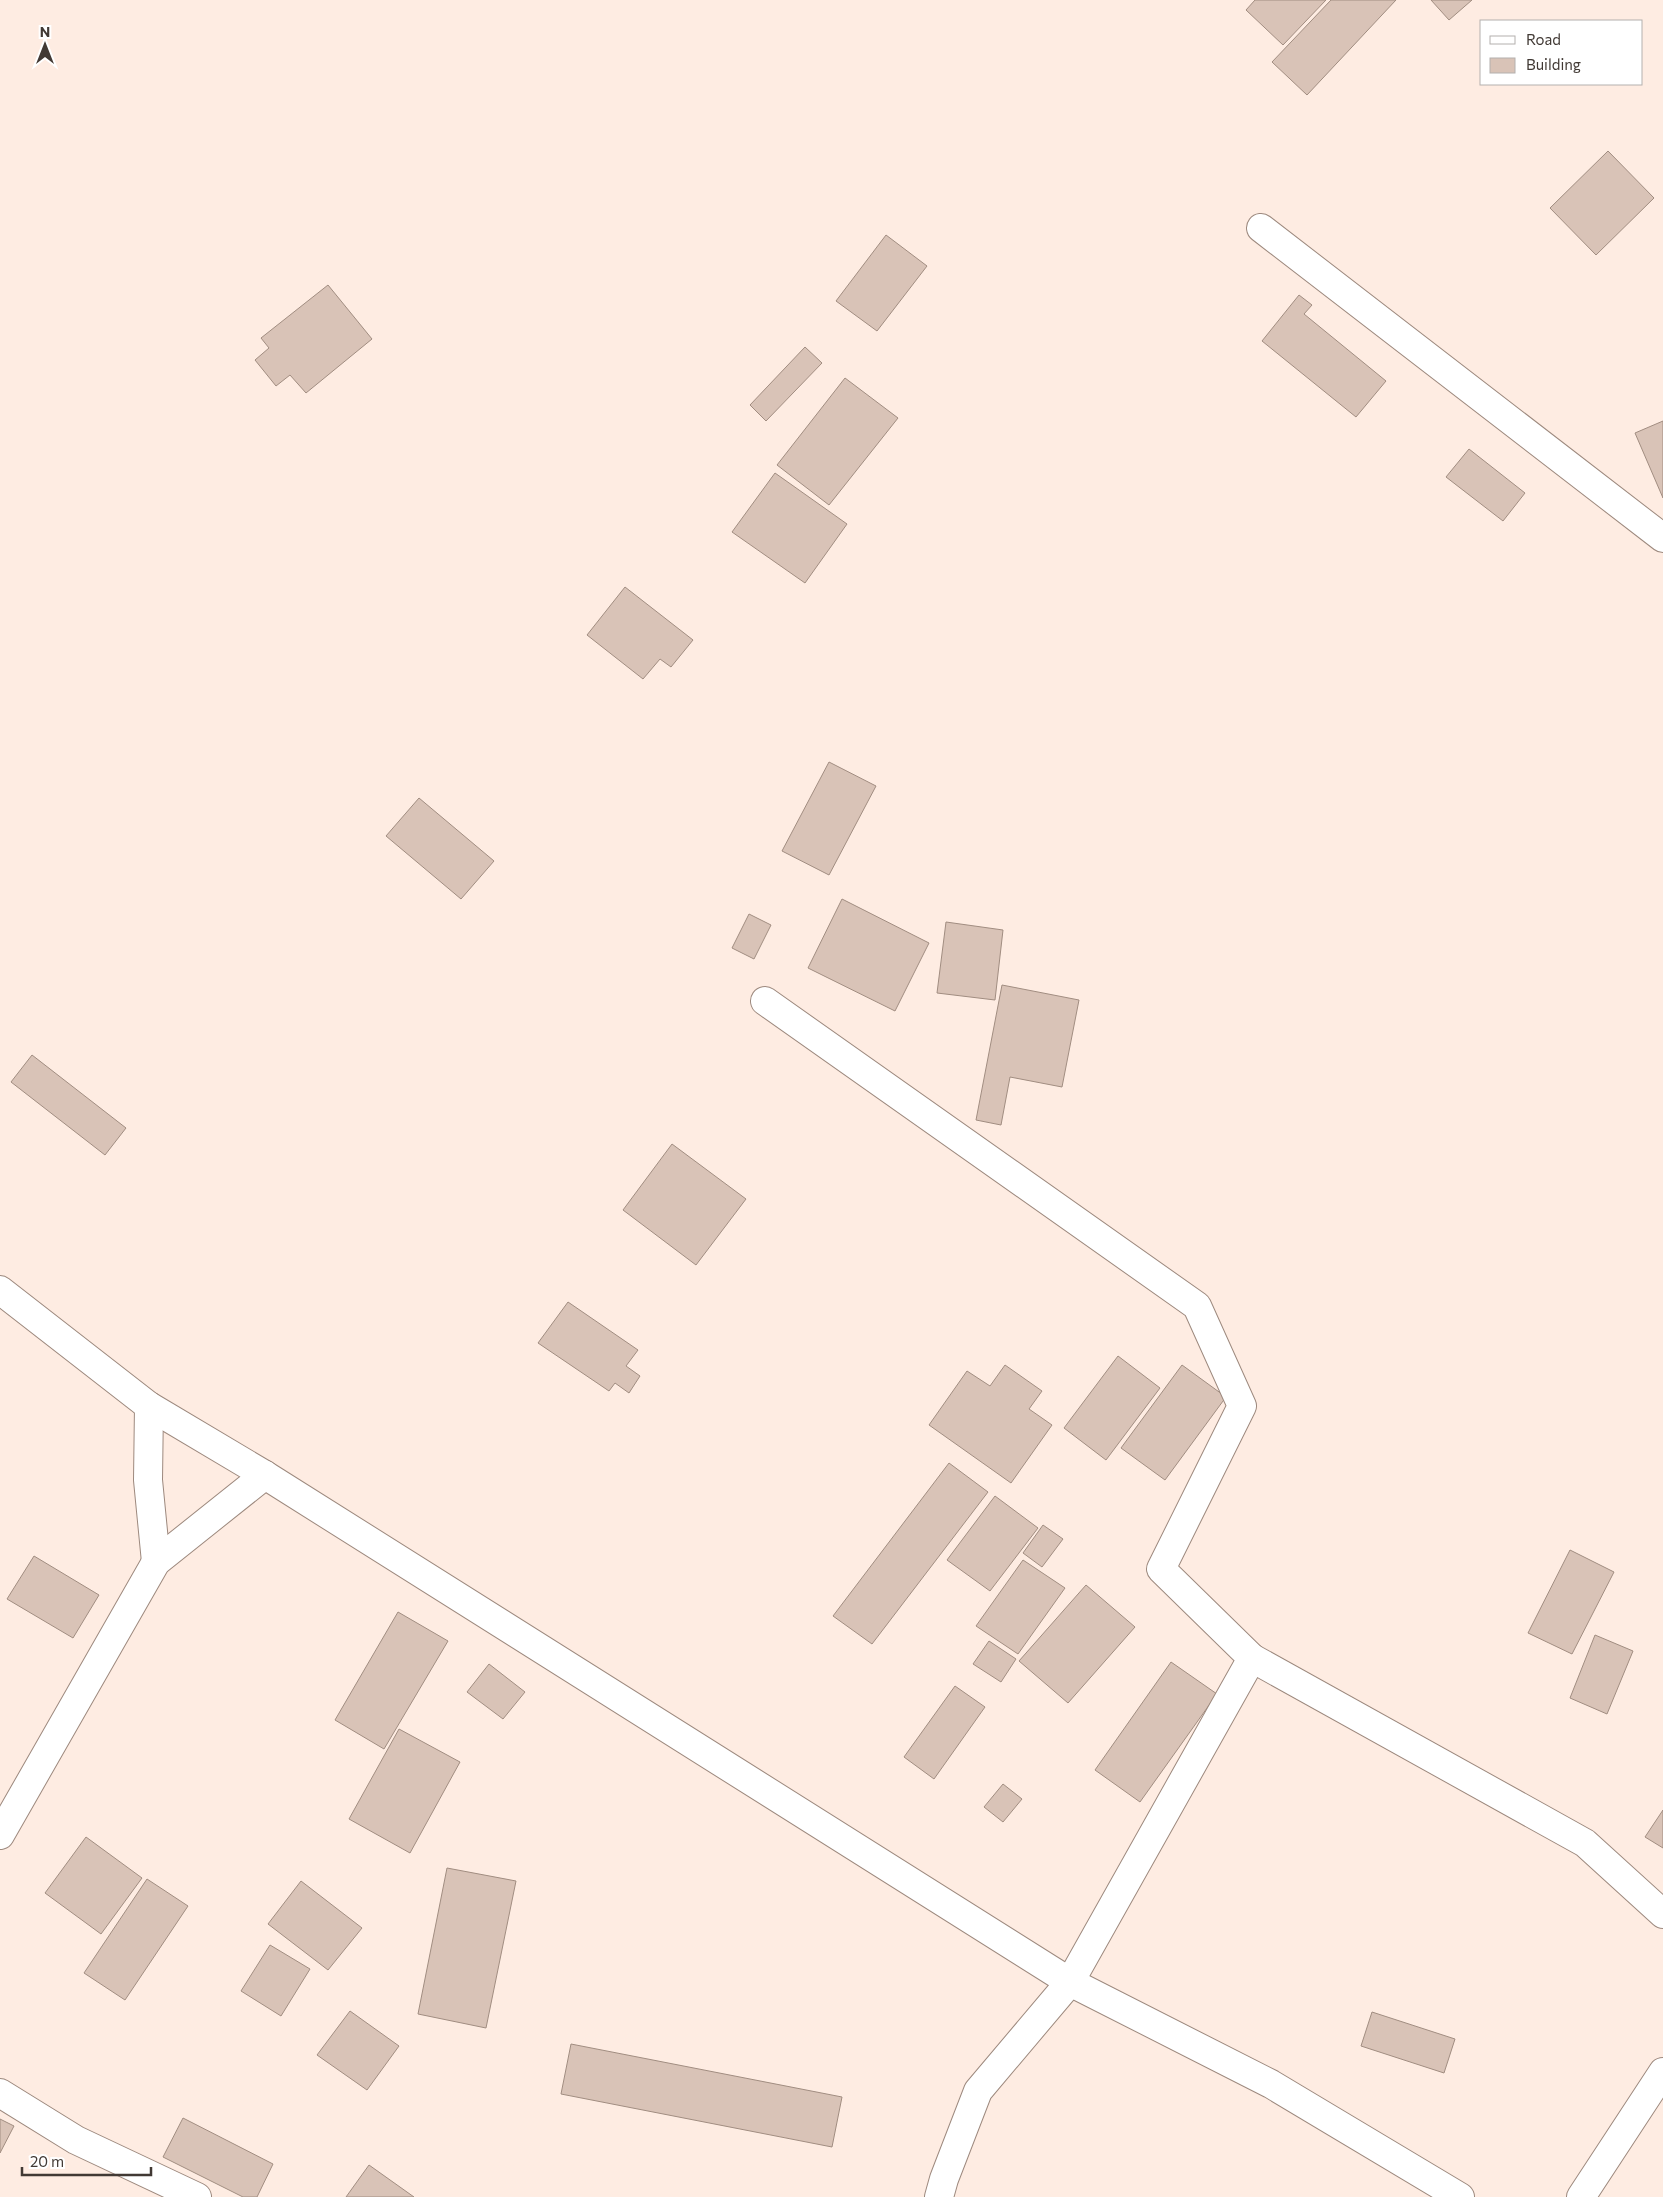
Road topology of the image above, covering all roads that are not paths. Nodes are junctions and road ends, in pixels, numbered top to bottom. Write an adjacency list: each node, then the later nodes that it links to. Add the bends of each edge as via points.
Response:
1 (1261, 228): 2 (street)
2 (1663, 538)
3 (765, 1001): 8 (street, via 1197,1306 1242,1406 1161,1569)
4 (0, 1290): 5 (street)
5 (149, 1406): 6 (street); 7 (street, via 148,1480)
6 (265, 1476): 7 (street); 11 (street)
7 (156, 1562): 9 (street)
8 (1252, 1658): 10 (street, via 1585,1844); 11 (street)
9 (0, 1835)
10 (1663, 1914)
11 (1070, 1982): 15 (street, via 978,2091); 16 (street, via 1271,2084)
12 (1663, 2072): 17 (street)
13 (0, 2093): 14 (street, via 76,2140)
14 (197, 2197)
15 (939, 2197)
16 (1460, 2197)
17 (1581, 2197)

